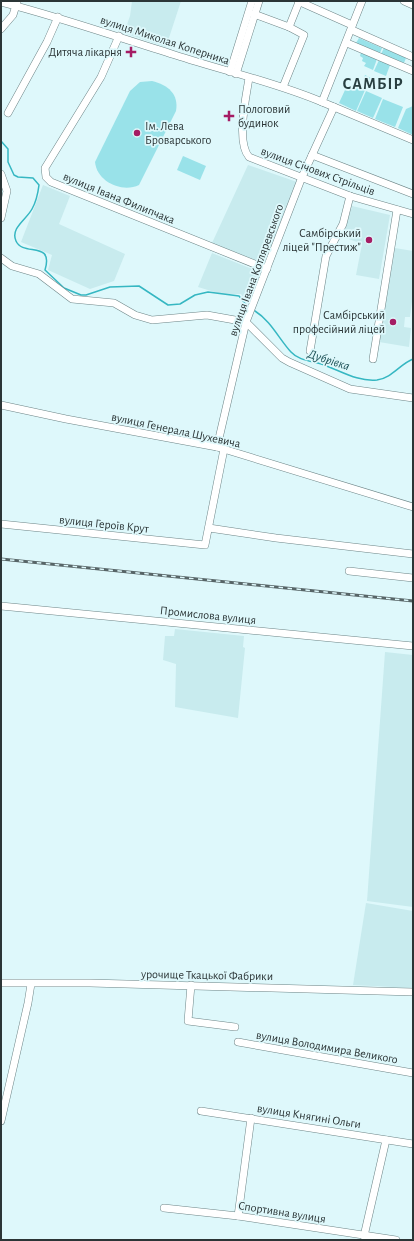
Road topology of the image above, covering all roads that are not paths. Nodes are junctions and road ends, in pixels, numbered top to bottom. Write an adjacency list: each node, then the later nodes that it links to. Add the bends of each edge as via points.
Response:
1 (252, 1): 18 (street)
2 (259, 1): 9 (street)
3 (299, 1): 11 (street); 12 (street)
4 (362, 1): 12 (street)
5 (404, 1): 8 (street)
6 (1, 2): 7 (street, вулиця Миколая Коперника)
7 (17, 3): 10 (street, вулиця Миколая Коперника); 13 (street, via 13,15)
8 (413, 5)
9 (254, 14): 11 (street); 18 (street)
10 (58, 17): 14 (street, вулиця Миколая Коперника); 23 (street)
11 (289, 27): 20 (street, via 302,33 304,38)
12 (352, 28): 15 (street); 16 (street)
13 (1, 29)
14 (119, 36): 18 (street, вулиця Миколая Коперника); 34 (street, вулиця Івана Филипчака, via 101,77 46,168 46,177 51,182)
15 (347, 43): 17 (street); 21 (street)
16 (413, 55)
17 (413, 71)
18 (233, 73): 19 (street, вулиця Миколая Коперника)
19 (249, 78): 20 (street, вулиця Миколая Коперника); 27 (street, вулиця Січових Стрільців, via 244,124 245,153 254,160)
20 (283, 87): 21 (street, вулиця Миколая Коперника)
21 (322, 102): 22 (street, вулиця Миколая Коперника)
22 (334, 107): 24 (street, вулиця Миколая Коперника); 25 (street, вулиця Івана Котляревського)
23 (8, 113)
24 (413, 140)
25 (312, 155): 27 (street, вулиця Івана Котляревського); 28 (street)
26 (1, 174): 32 (street, via 7,191)
27 (302, 177): 29 (street, вулиця Січових Стрільців); 34 (street, вулиця Івана Котляревського)
28 (413, 194)
29 (350, 196): 30 (street, вулиця Січових Стрільців); 36 (street, via 343,224 326,256)
30 (396, 210): 31 (street, вулиця Січових Стрільців); 37 (street)
31 (413, 214)
32 (1, 218)
33 (1, 258): 35 (street, via 12,266 39,274 72,299 114,303 143,319 207,315)
34 (267, 269): 35 (street, вулиця Івана Котляревського)
35 (246, 322): 38 (street, via 289,362 350,389); 40 (street, вулиця Івана Котляревського)
36 (310, 351)
37 (373, 359)
38 (413, 398)
39 (1, 405): 40 (street, вулиця Генерала Шухевича)
40 (221, 448): 41 (street, вулиця Генерала Шухевича); 43 (street, вулиця Івана Котляревського)
41 (413, 507)
42 (1, 524): 44 (street, вулиця Героїв Крут)
43 (209, 528): 44 (street, вулиця Івана Котляревського); 45 (street)
44 (205, 545)
45 (413, 554)
46 (349, 571): 47 (street)
47 (413, 578)
48 (1, 606): 49 (street, Промислова вулиця)
49 (413, 646)
50 (1, 983): 52 (street, урочище Ткацької Фабрики)
51 (191, 985): 52 (street, урочище Ткацької Фабрики); 53 (street, урочище Ткацької Фабрики); 54 (street, via 188,1021)
52 (30, 987): 59 (street)
53 (413, 992)
54 (234, 1027)
55 (238, 1042): 56 (street, вулиця Володимира Великого)
56 (413, 1073)
57 (202, 1111): 58 (street, вулиця Княгині Ольги)
58 (251, 1118): 60 (street, вулиця Княгині Ольги); 63 (street)
59 (1, 1121)
60 (386, 1140): 61 (street, вулиця Княгині Ольги); 64 (street)
61 (413, 1144)
62 (164, 1208): 63 (street, Спортивна вулиця)
63 (238, 1216): 64 (street, Спортивна вулиця)
64 (364, 1236): 65 (street, Спортивна вулиця)
65 (396, 1240)

